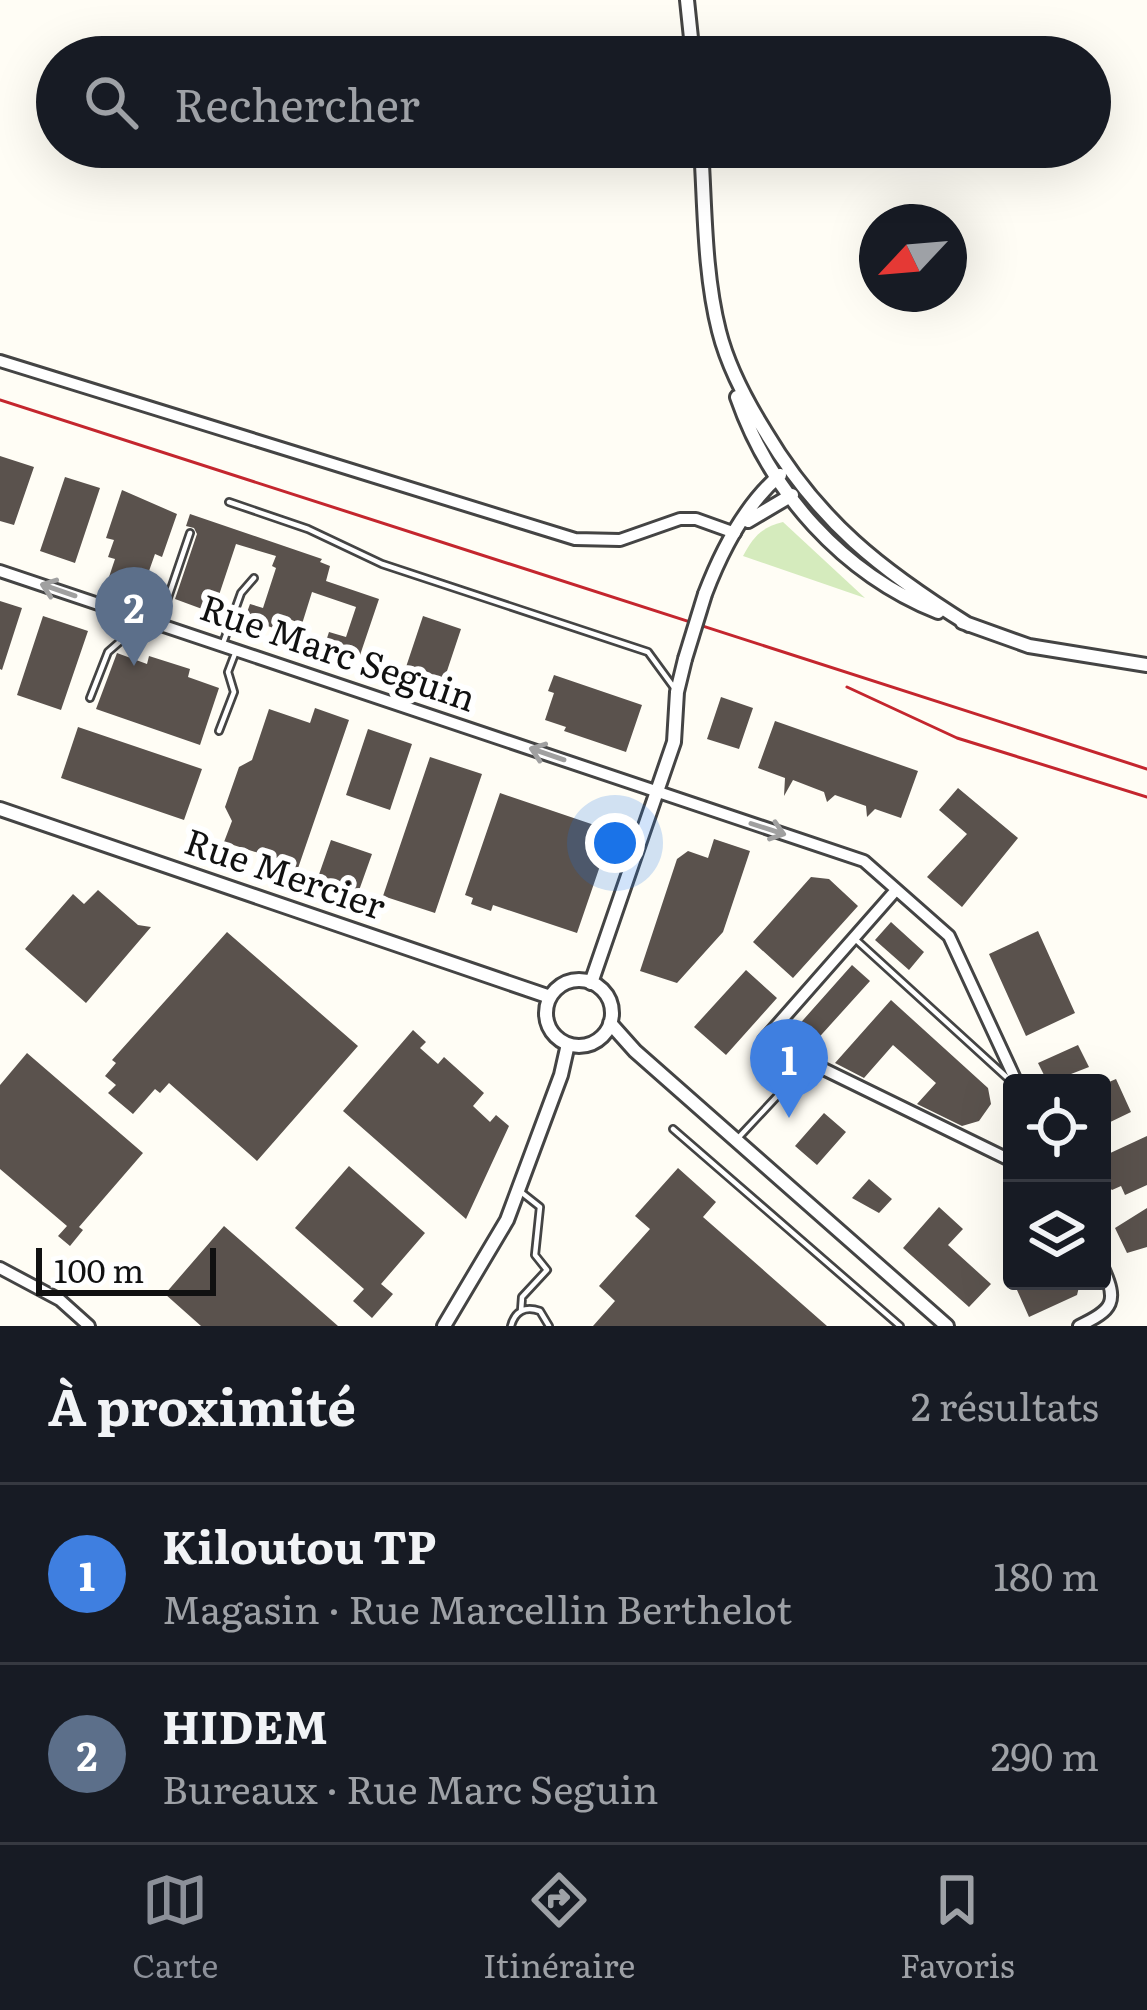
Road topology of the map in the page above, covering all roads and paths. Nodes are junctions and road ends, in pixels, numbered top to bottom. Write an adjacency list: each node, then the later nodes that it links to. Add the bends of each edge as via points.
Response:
1 (687, 0): 2 (street)
2 (691, 36)
3 (702, 168): 5 (street, via 710,285 732,373)
4 (0, 361): 8 (street, via 575,539 620,540 680,519)
5 (782, 473): 6 (street); 8 (street)
6 (796, 494): 8 (street); 16 (street, via 864,554 969,625 1029,646)
7 (229, 502): 17 (lane, via 382,565 648,652)
8 (738, 529): 17 (street, bridge, via 705,594)
9 (190, 533): 13 (lane)
10 (0, 571): 12 (street, Rue Marc Seguin, one-way to 10)
11 (254, 578): 14 (lane)
12 (130, 615): 13 (street, Rue Marc Seguin); 18 (lane)
13 (159, 624): 14 (street, Rue Marc Seguin)
14 (222, 646): 15 (street, Rue Marc Seguin)
15 (236, 651): 19 (lane, via 228,672 234,692); 20 (street, Rue Marc Seguin, one-way to 15)
16 (1147, 665)
17 (677, 692): 20 (street, via 674,742)
18 (91, 698)
19 (219, 731)
20 (657, 792): 22 (street, Rue Marc Seguin, one-way to 22, via 864,861); 24 (street)
21 (0, 809): 25 (street, Rue Mercier)
22 (896, 890): 23 (street); 29 (street, Rue Marc Seguin, via 950,936)
23 (854, 938): 28 (lane); 33 (street, via 764,1040)
24 (591, 983): 25 (street, via 565,983); 26 (street, via 610,1001)
25 (550, 997): 27 (street, via 547,1018)
26 (610, 1024): 27 (street, via 598,1040); 32 (street)
27 (568, 1044): 34 (street)
28 (1005, 1074)
29 (1011, 1074)
30 (781, 1091): 32 (lane)
31 (674, 1129): 42 (lane)
32 (736, 1140): 43 (street)
33 (1003, 1157)
34 (518, 1191): 37 (lane, via 540,1207 535,1255 547,1270 522,1297); 39 (street)
35 (0, 1268): 38 (street)
36 (1111, 1290): 44 (street, via 1101,1316)
37 (521, 1311): 40 (lane); 41 (lane, via 539,1311)
38 (89, 1326)
39 (444, 1326)
40 (511, 1326)
41 (549, 1326)
42 (900, 1326)
43 (946, 1326)
44 (1079, 1326)

